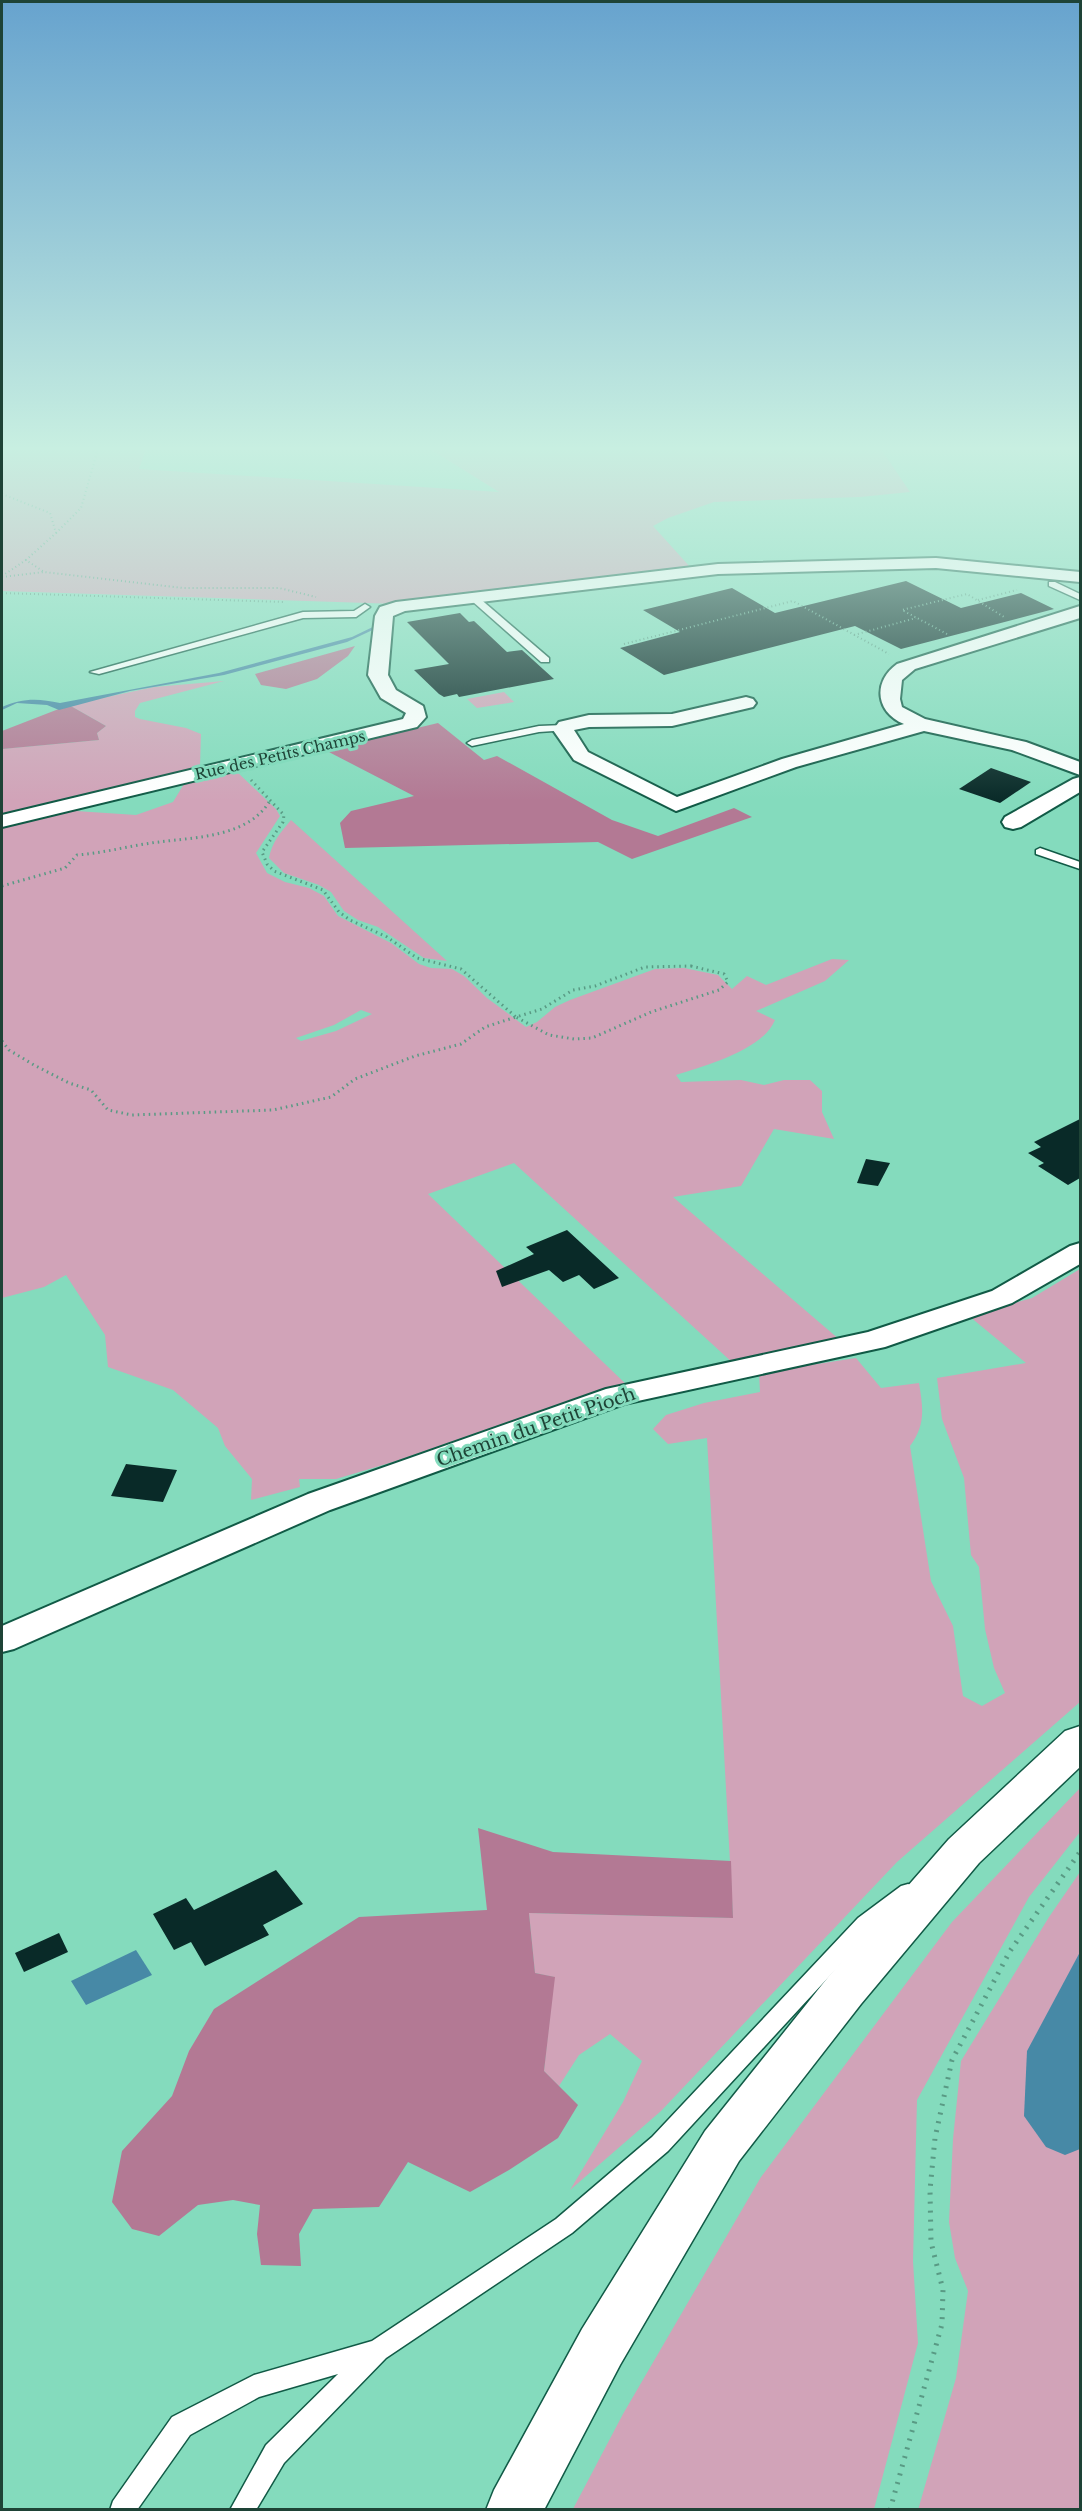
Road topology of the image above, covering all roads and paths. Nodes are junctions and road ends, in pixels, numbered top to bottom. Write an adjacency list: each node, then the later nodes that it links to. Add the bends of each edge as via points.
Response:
1 (17, 566): 6 (path)
2 (35, 566): 5 (path)
3 (820, 566): 11 (street, via 718,569)
4 (969, 566): 7 (street)
5 (44, 572): 6 (path); 13 (path, via 183,588 279,588 346,606)
6 (2, 576)
7 (1080, 577)
8 (1052, 584): 10 (lane)
9 (2, 593): 12 (path)
10 (1080, 597)
11 (475, 598): 20 (lane); 27 (street, Rue des Petits Champs, via 403,606 384,615 378,675 388,694 416,710 410,723)
12 (286, 602)
13 (365, 607): 22 (lane, via 356,614 303,615)
14 (1080, 612): 16 (street)
15 (917, 618): 16 (path, via 902,610 967,594); 17 (path); 19 (path)
16 (1025, 629): 19 (street)
17 (853, 635): 18 (path, via 793,601); 21 (path)
18 (624, 644)
19 (969, 646): 21 (street)
20 (545, 660)
21 (908, 665): 24 (street, via 895,673 889,702 905,719)
22 (95, 672)
23 (746, 703): 25 (street, via 672,720 590,721)
24 (924, 725): 25 (street, via 789,763 676,805 581,756); 28 (street, via 1022,746)
25 (564, 728): 26 (lane, via 539,729)
26 (472, 743)
27 (240, 764): 30 (path); 31 (street, Rue des Petits Champs)
28 (1080, 769)
29 (1080, 783): 32 (street)
30 (270, 799): 35 (path, via 266,808 246,824 197,839 77,855 65,868); 36 (path, via 284,815 262,852 271,870 320,889 342,914 420,960 460,968)
31 (2, 821)
32 (1013, 822)
33 (1040, 852): 34 (lane)
34 (1080, 866)
35 (2, 886)
36 (515, 1018): 36 (path, via 542,1009 573,990 645,967 709,968 724,974 728,982 719,990 639,1017 605,1035 576,1040 536,1030); 37 (path, via 485,1027 461,1044 415,1056 356,1079 331,1097 273,1110 132,1115 108,1110 91,1090 34,1065)
37 (2, 1041)
38 (1080, 1252): 39 (street, Chemin du Petit Pioch, via 1002,1298 874,1340 617,1396 319,1502)
39 (2, 1640)
40 (1080, 1742): 41 (highway)
41 (964, 1851): 43 (lane, via 865,1924 660,2144 564,2226); 46 (highway, via 845,1990 722,2146 601,2347)
42 (1080, 1852): 47 (path, via 1010,1951 952,2060 935,2138 930,2190 932,2242 943,2290 942,2324)
43 (378, 2350): 44 (lane, via 254,2387 182,2426); 45 (lane, via 275,2454)
44 (122, 2510)
45 (242, 2510)
46 (514, 2510)
47 (890, 2510)

